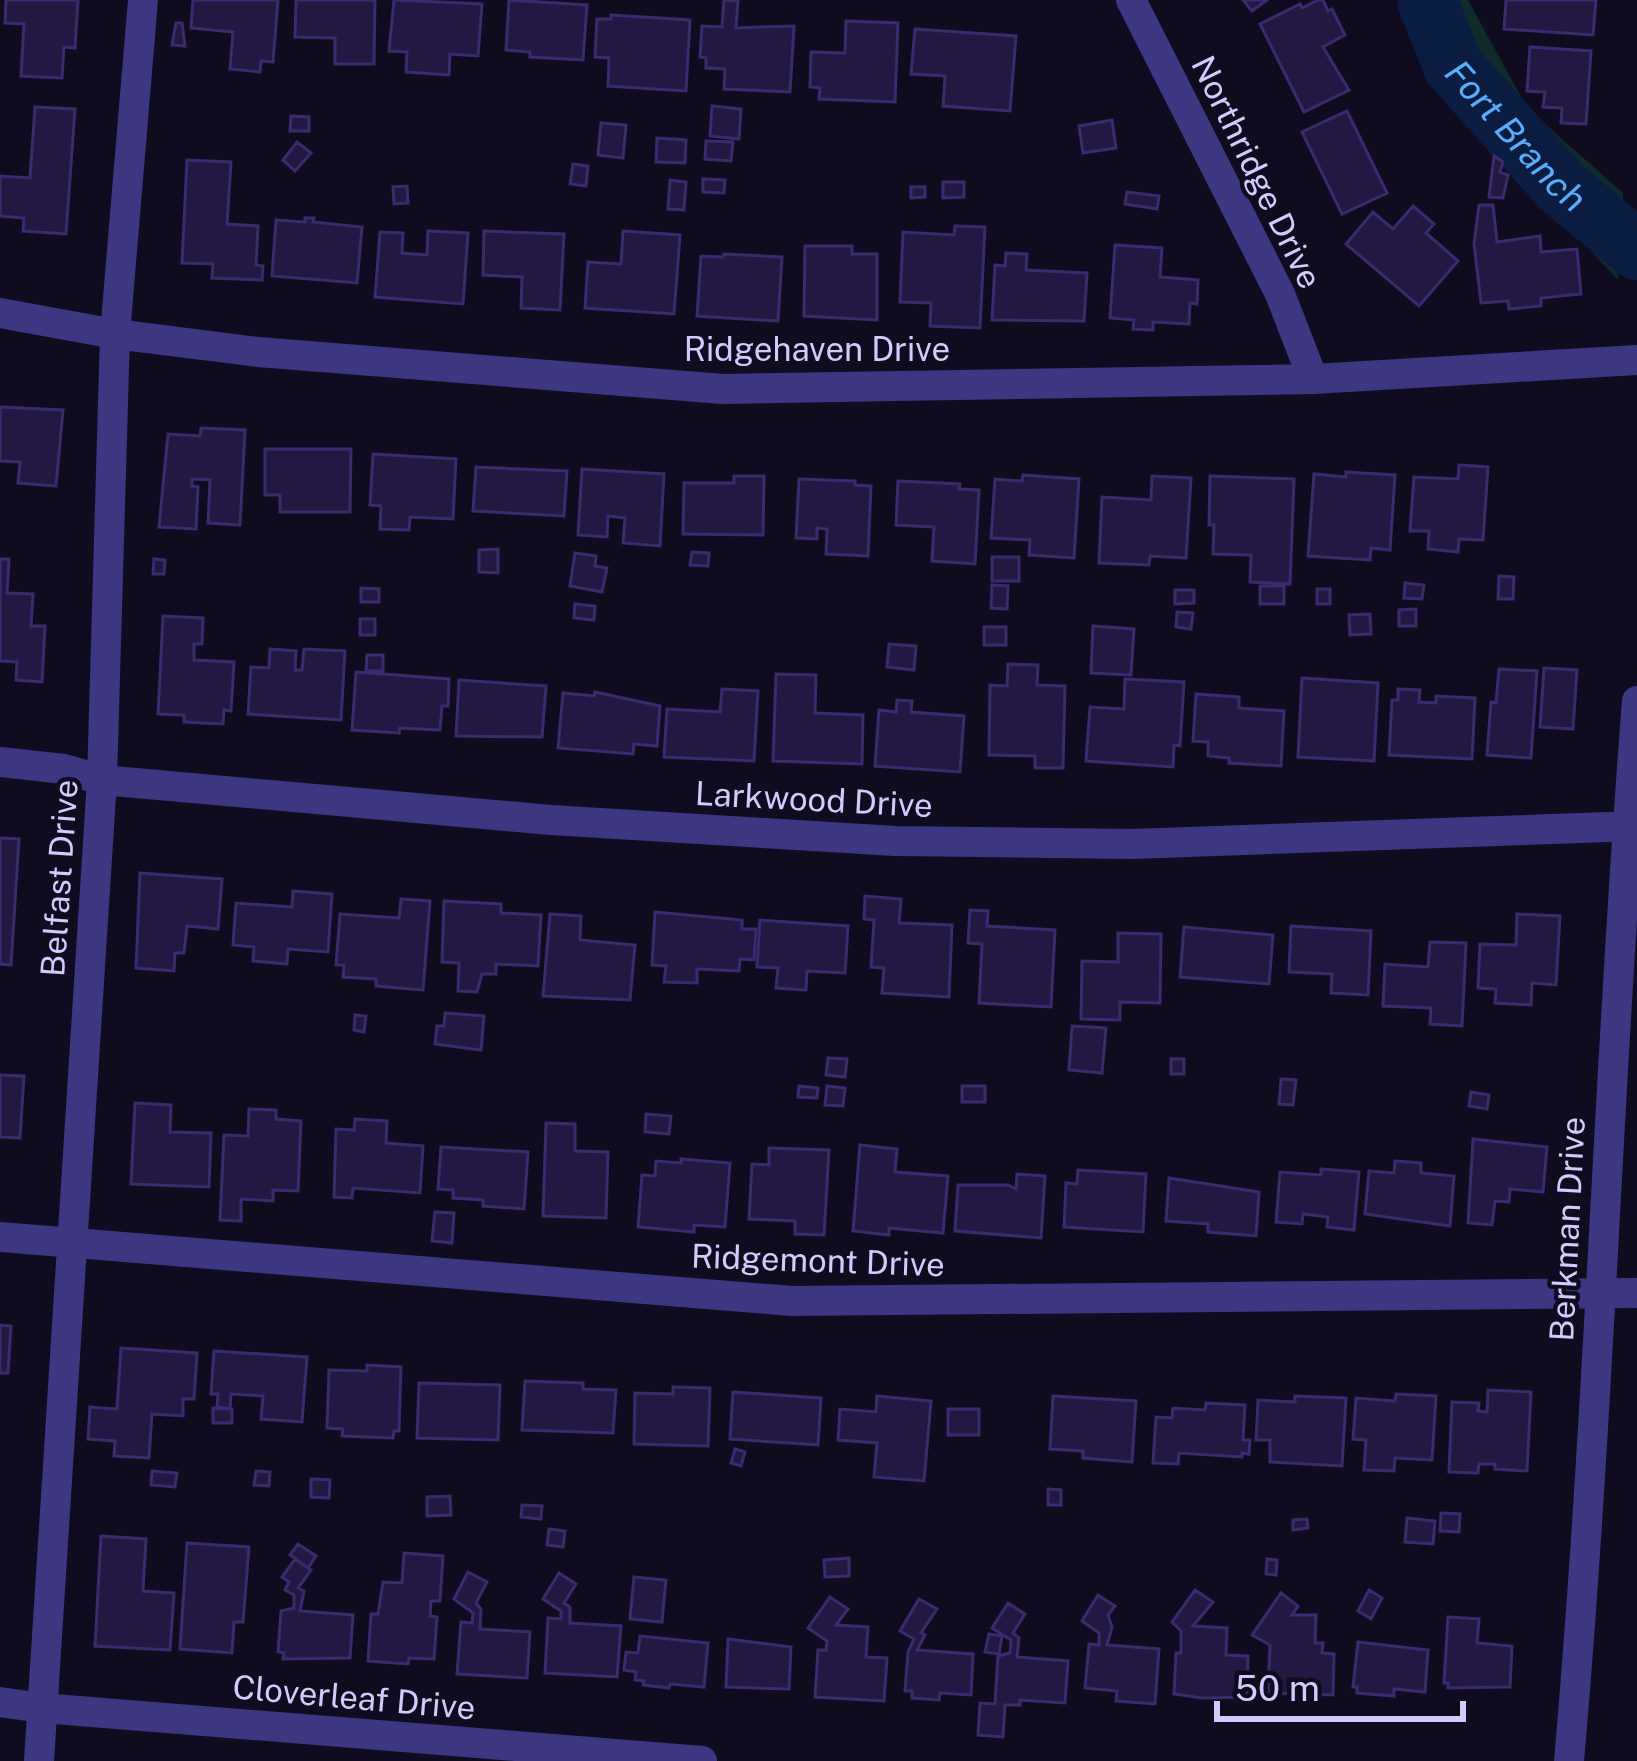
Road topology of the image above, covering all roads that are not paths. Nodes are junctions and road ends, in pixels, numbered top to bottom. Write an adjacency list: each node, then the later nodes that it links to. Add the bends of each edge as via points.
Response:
1 (143, 0): 4 (street, Belfast Drive)
2 (1131, 0): 6 (street, Northridge Drive, via 1280,294)
3 (0, 313): 4 (street, Ridgehaven Drive)
4 (115, 334): 6 (street, Ridgehaven Drive, via 723,389); 9 (street, Belfast Drive)
5 (1637, 360): 6 (street, Ridgehaven Drive)
6 (1312, 379)
7 (1637, 701): 10 (street, Berkman Drive)
8 (0, 761): 9 (street, Larkwood Drive)
9 (102, 780): 10 (street, Larkwood Drive, via 895,841 1132,844); 12 (street, Belfast Drive)
10 (1632, 826): 14 (street, Berkman Drive)
11 (0, 1237): 12 (street, Ridgemont Drive)
12 (70, 1245): 14 (street, Ridgemont Drive, via 792,1301); 16 (street, Belfast Drive)
13 (1637, 1293): 14 (street, Ridgemont Drive)
14 (1599, 1296): 19 (street, Berkman Drive)
15 (0, 1702): 16 (street, Cloverleaf Drive)
16 (42, 1708): 17 (street, Belfast Drive); 18 (street, Cloverleaf Drive)
17 (39, 1761)
18 (702, 1761)
19 (1569, 1761)

